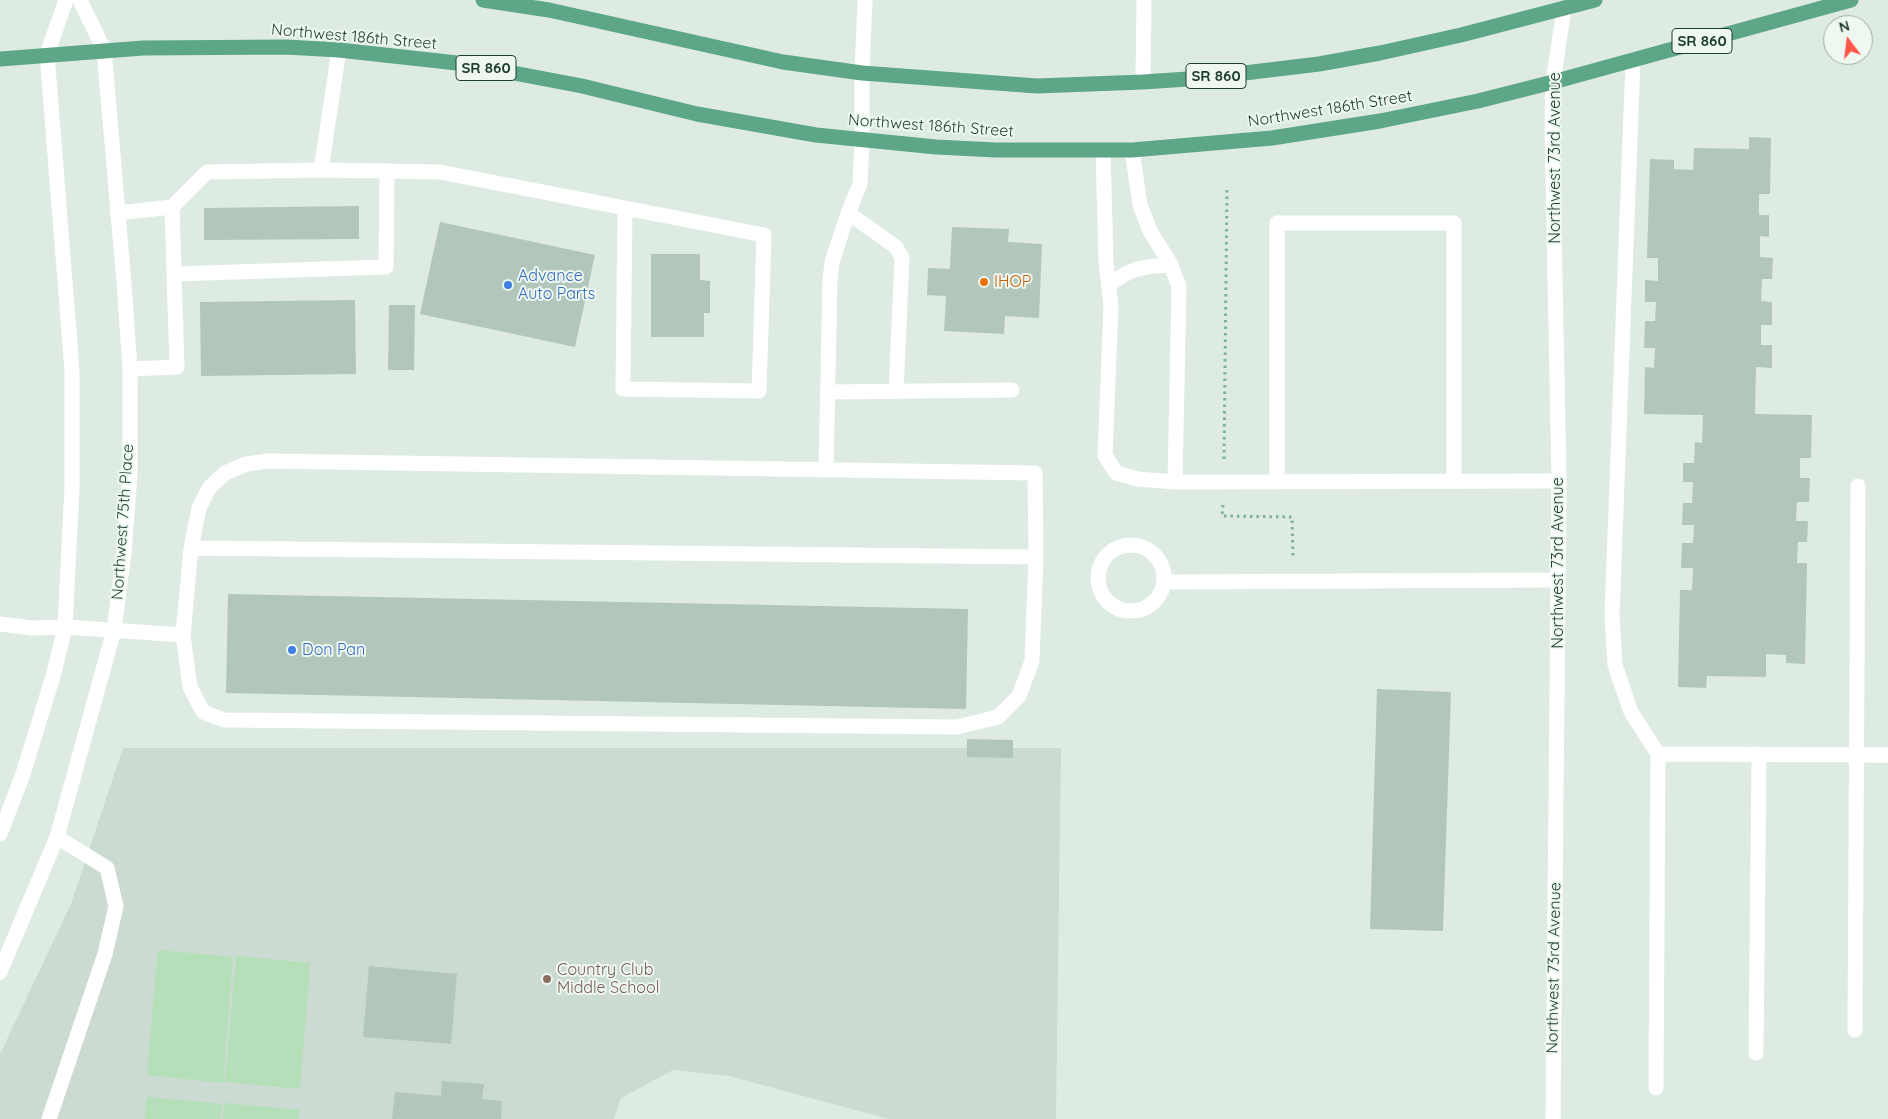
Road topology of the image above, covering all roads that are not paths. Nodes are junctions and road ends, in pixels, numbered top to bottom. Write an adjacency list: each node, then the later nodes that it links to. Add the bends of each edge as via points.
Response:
1 (66, 0): 11 (street)
2 (80, 0): 9 (street, Northwest 75th Place)
3 (483, 0): 14 (main road, SR 860, via 549,10 783,62)
4 (865, 0): 14 (street)
5 (1144, 0): 15 (street)
6 (1595, 0): 8 (main road, SR 860)
7 (1851, 0): 13 (main road, Northwest 186th Street / SR 860)
8 (1564, 4): 15 (main road, SR 860, via 1462,35 1380,53 1261,72); 16 (street, Northwest 73rd Avenue)
9 (104, 50): 10 (main road, Northwest 186th Street / SR 860, via 225,46); 11 (main road, Northwest 186th Street / SR 860); 24 (street, Northwest 75th Place)
10 (339, 50): 17 (main road, Northwest 186th Street / SR 860, via 466,64 582,86 697,114); 20 (street)
11 (46, 54): 12 (main road, Northwest 186th Street / SR 860); 44 (street, via 72,370 72,488)
12 (0, 59)
13 (1633, 60): 16 (main road, Northwest 186th Street / SR 860); 47 (street, via 1612,615 1615,665 1631,712)
14 (862, 73): 15 (main road, SR 860, via 1037,86); 17 (street)
15 (1143, 82)
16 (1553, 82): 18 (main road, Northwest 186th Street / SR 860, via 1380,122 1272,138); 35 (street, Northwest 73rd Avenue)
17 (862, 140): 19 (main road, Northwest 186th Street / SR 860, via 996,150); 25 (street, via 860,184)
18 (1132, 150): 19 (main road, Northwest 186th Street / SR 860); 26 (street, via 1140,206 1150,231)
19 (1103, 151): 28 (street)
20 (321, 170): 21 (street); 22 (street, via 207,172)
21 (387, 171): 23 (street, via 440,172); 27 (street, via 386,267)
22 (172, 207): 24 (street); 27 (street)
23 (625, 208): 23 (street, via 764,235 760,391 623,389)
24 (118, 213): 29 (street, Northwest 75th Place)
25 (848, 213): 31 (street, via 896,247 902,258); 32 (street, via 831,270)
26 (1171, 265): 28 (street, via 1138,268); 36 (street, via 1180,287)
27 (174, 274): 29 (street, via 177,367)
28 (1109, 285): 36 (street, via 1105,455 1116,473 1138,479)
29 (130, 369): 45 (street, Northwest 75th Place, via 130,475)
30 (1012, 390): 31 (street)
31 (896, 391): 32 (street)
32 (828, 392): 33 (street)
33 (826, 470): 39 (street, via 268,461 246,464 225,473 209,488 199,508); 40 (street, via 1034,473)
34 (1454, 481): 35 (street); 37 (street); 37 (street, via 1454,222 1277,223)
35 (1559, 481): 41 (street, Northwest 73rd Avenue)
36 (1175, 482): 37 (street)
37 (1277, 482)
38 (1858, 486): 49 (street)
39 (192, 548): 40 (street); 46 (street)
40 (1036, 557): 46 (street, via 1032,661 1019,696 998,717 956,727 224,720 203,712 190,687)
41 (1558, 580): 42 (street); 58 (street, Northwest 73rd Avenue)
42 (1164, 582): 42 (street, via 1163,569 1157,558 1147,549 1135,545 1122,546 1110,552 1098,574 1099,587 1105,599 1114,607 1127,611 1140,610 1152,604)
43 (0, 624): 44 (street, via 32,628)
44 (65, 627): 45 (street); 51 (street, via 24,774)
45 (114, 630): 46 (street); 52 (street, Northwest 75th Place)
46 (183, 635)
47 (1658, 754): 48 (street); 56 (street)
48 (1758, 754): 49 (street); 55 (street)
49 (1857, 754): 50 (street); 54 (street)
50 (1888, 755)
51 (0, 834)
52 (57, 837): 53 (street, Northwest 75th Place); 57 (street, via 107,868 116,906 105,954)
53 (0, 972)
54 (1855, 1030)
55 (1756, 1053)
56 (1656, 1088)
57 (49, 1119)
58 (1553, 1119)

